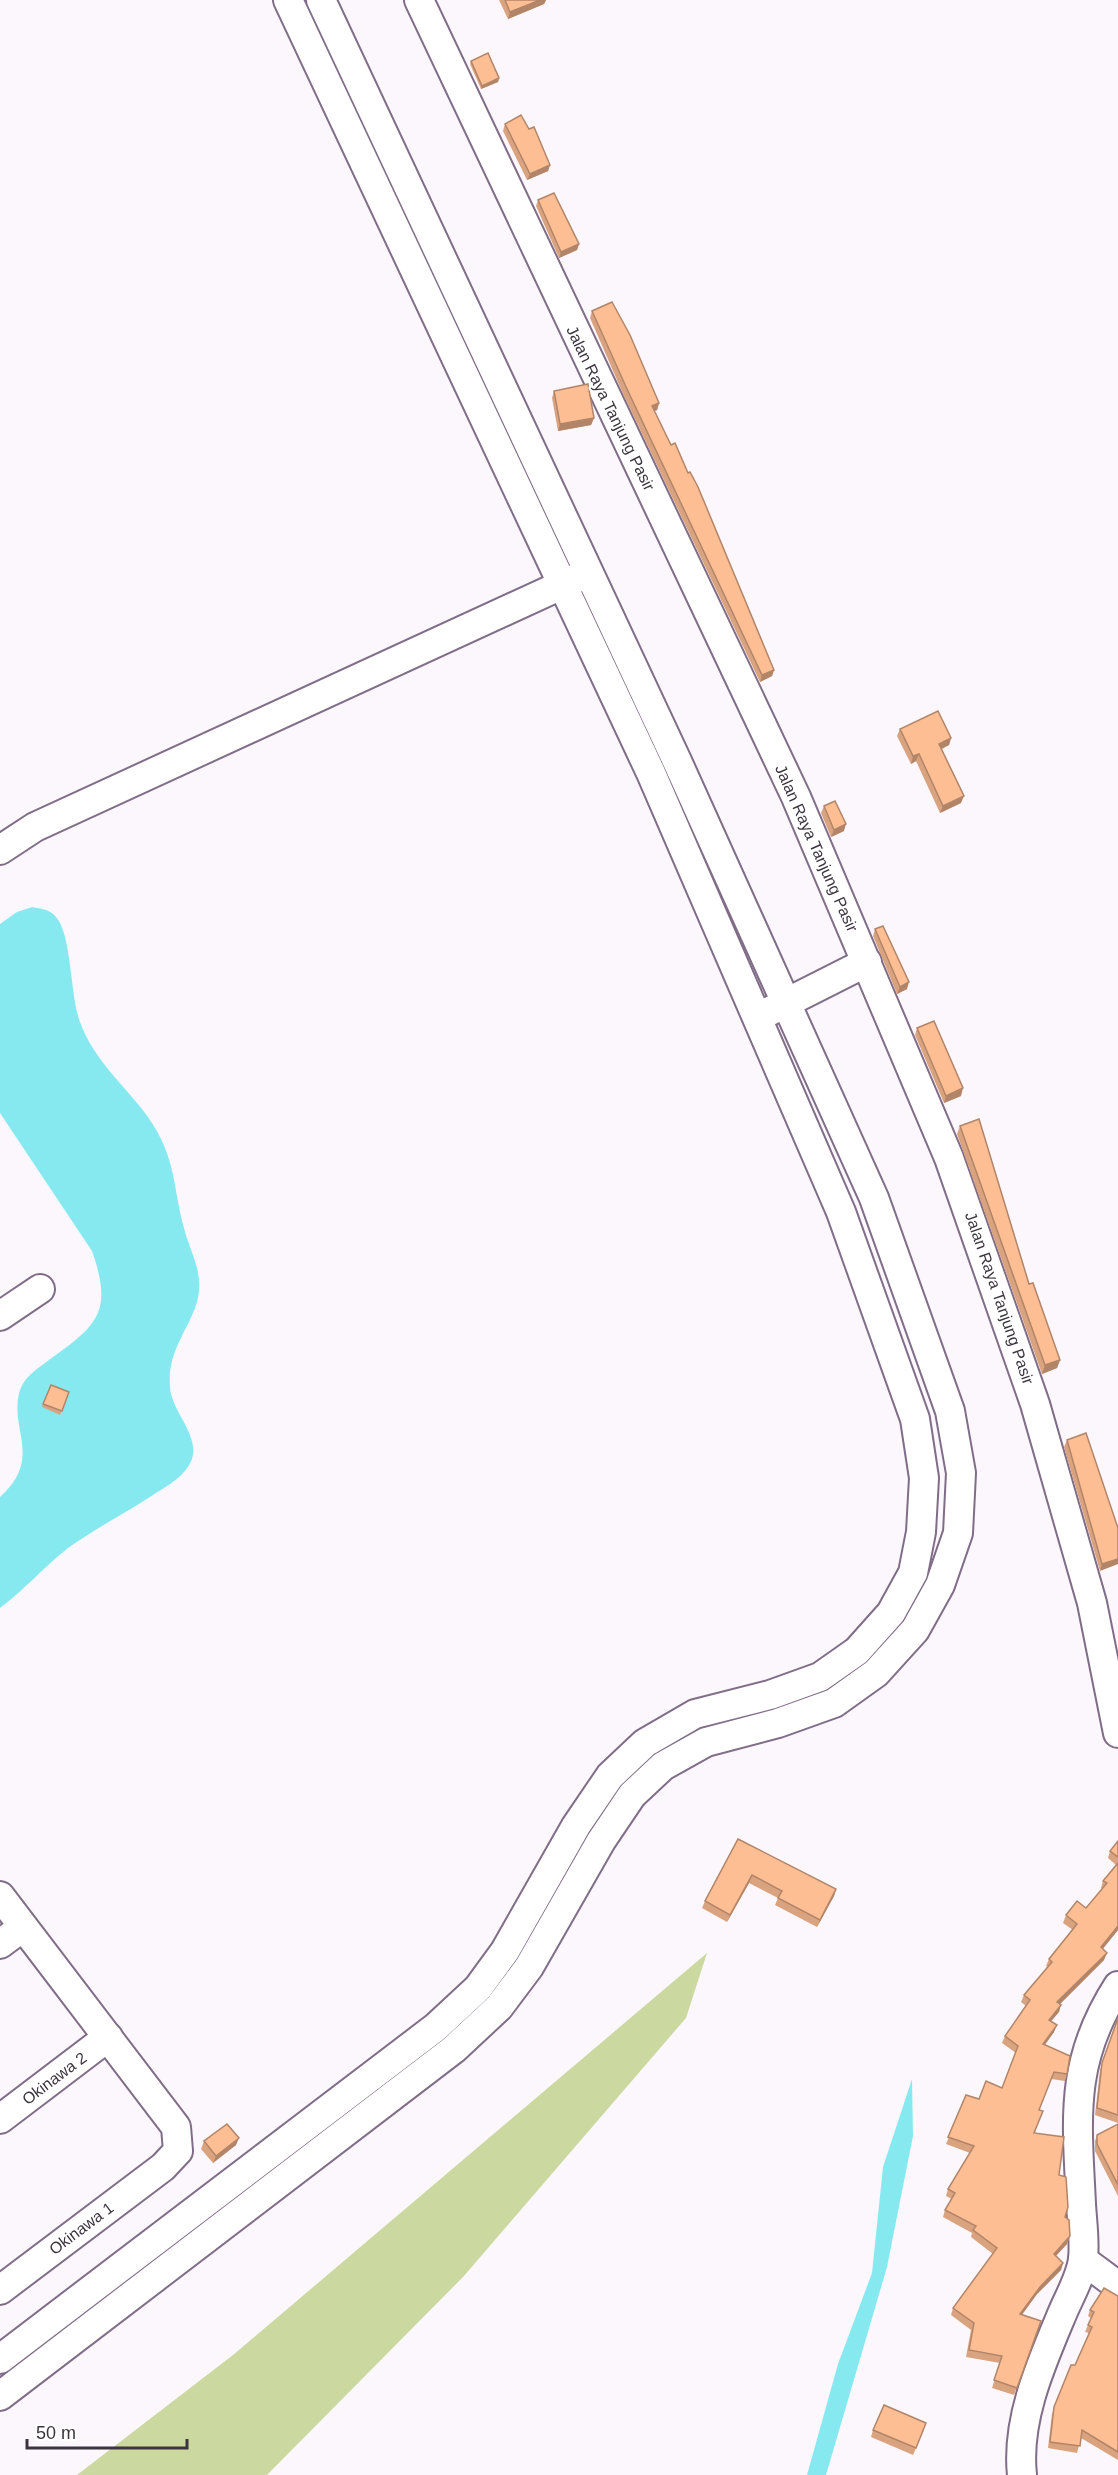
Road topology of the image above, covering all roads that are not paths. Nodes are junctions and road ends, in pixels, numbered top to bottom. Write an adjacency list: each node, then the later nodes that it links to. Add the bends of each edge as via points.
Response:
1 (288, 0): 5 (street)
2 (321, 0): 4 (street)
3 (418, 0): 7 (street, Jalan Raya Tanjung Pasir, via 796,797)
4 (589, 572): 5 (street); 8 (street)
5 (562, 584): 6 (street, via 34,827); 9 (street, via 651,773)
6 (0, 850)
7 (867, 962): 8 (street); 12 (street, Jalan Raya Tanjung Pasir, via 966,1199 1033,1395 1092,1603)
8 (786, 1003): 9 (street); 23 (street, via 874,1198 950,1411 961,1473 958,1533 935,1594 915,1630 876,1673 834,1703 706,1742 663,1766 633,1795 601,1841 529,1967 500,2007 454,2049)
9 (757, 1018): 22 (street, via 841,1212 915,1419 924,1478 921,1532 908,1583 891,1613 857,1651 820,1677 770,1695 695,1714 645,1743 610,1776 505,1951 478,1988 436,2027)
10 (40, 1289): 11 (street)
11 (0, 1316)
12 (1118, 1733)
13 (0, 1896): 14 (street)
14 (23, 1927): 15 (street); 17 (street)
15 (0, 1944)
16 (1118, 1986): 19 (street, via 1091,2036 1077,2100)
17 (108, 2037): 18 (street, Okinawa 2); 21 (street, Okinawa 1, via 176,2127 178,2151 163,2167)
18 (0, 2119)
19 (1083, 2260): 20 (street); 24 (street, via 1032,2392 1020,2455)
20 (1118, 2286)
21 (0, 2290)
22 (0, 2359)
23 (0, 2396)
24 (1022, 2475)

